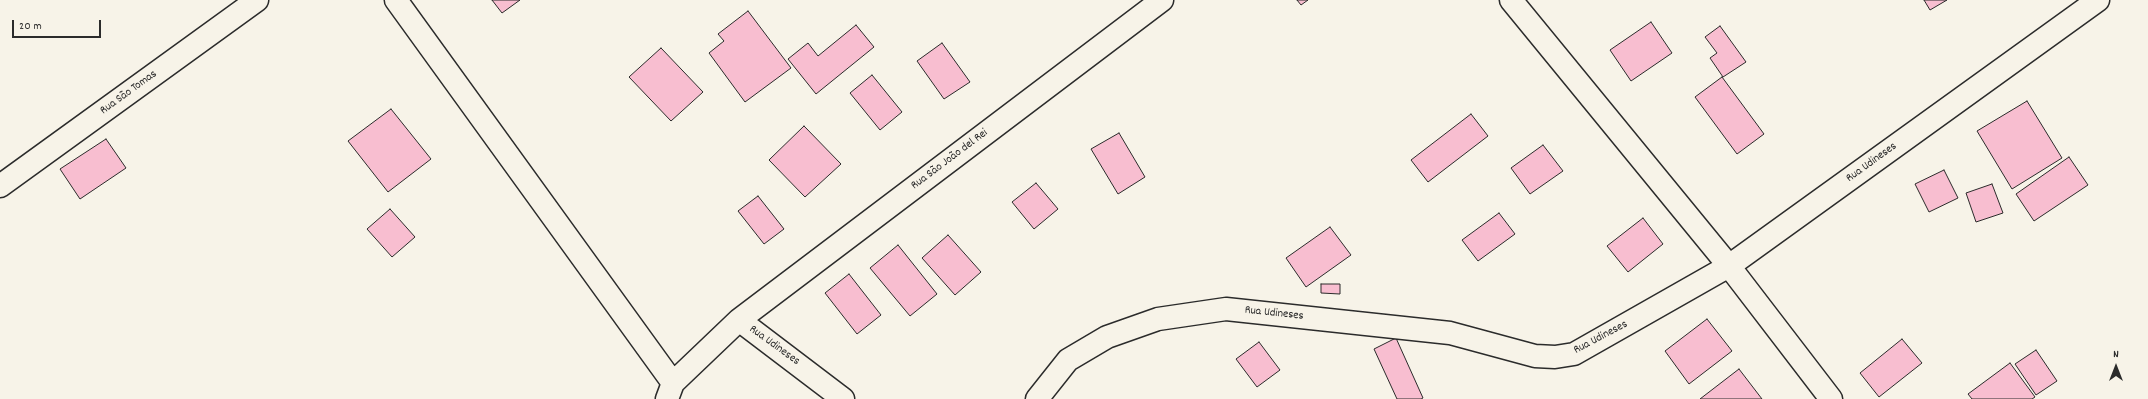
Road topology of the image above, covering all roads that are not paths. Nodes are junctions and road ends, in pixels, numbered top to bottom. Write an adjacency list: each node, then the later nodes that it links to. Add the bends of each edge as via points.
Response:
1 (257, 0): 6 (street, Rua São Tomas)
2 (396, 0): 9 (street)
3 (1162, 0): 8 (street, Rua São João del Rei)
4 (1511, 0): 7 (street)
5 (2098, 0): 7 (street, Rua Udineses)
6 (0, 186)
7 (1730, 266): 11 (street, Rua Udineses, via 1574,354 1536,356 1450,333 1226,309 1158,319 1107,337 1068,360); 12 (street)
8 (739, 320): 9 (street, Rua Udineses); 10 (street, Rua Udineses)
9 (670, 391)
10 (843, 399)
11 (1037, 399)
12 (1831, 399)

